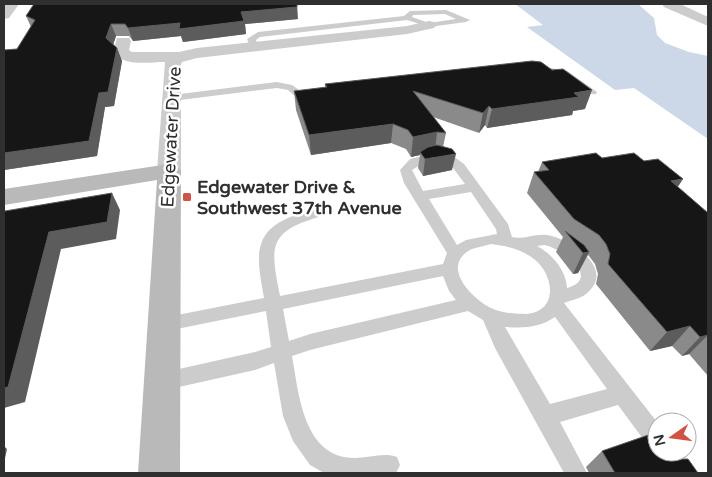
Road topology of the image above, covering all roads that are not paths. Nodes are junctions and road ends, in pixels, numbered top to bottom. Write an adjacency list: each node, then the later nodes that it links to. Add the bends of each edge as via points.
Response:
1 (12, 4): 3 (street)
2 (669, 4): 5 (street)
3 (4, 15)
4 (407, 18): 6 (lane); 6 (lane, via 410,14 446,12 466,20); 7 (lane)
5 (708, 22)
6 (429, 26): 7 (street, Edgewater Drive)
7 (320, 34): 9 (street, Edgewater Drive, via 190,54)
8 (123, 41): 9 (street, via 121,52 129,57)
9 (174, 50): 12 (street, Edgewater Drive)
10 (517, 72): 11 (lane, via 558,71 571,76)
11 (592, 92)
12 (172, 98): 13 (lane, via 277,85 290,86 306,99); 14 (street, Edgewater Drive)
13 (322, 98)
14 (169, 171): 16 (street); 25 (street, Edgewater Drive)
15 (474, 187): 17 (lane); 17 (lane, via 453,160 426,158 406,170); 19 (lane)
16 (4, 196)
17 (420, 196): 20 (lane, via 445,239)
18 (314, 214): 23 (lane, via 283,226 272,236 266,248)
19 (512, 242): 20 (lane, via 479,240 467,244); 21 (lane, via 543,257 552,267 558,278 560,292); 21 (lane, via 544,240 556,243 582,260 588,268 587,283 579,291)
20 (453, 261): 22 (lane, via 452,282); 23 (lane)
21 (557, 301): 24 (lane, via 545,315 529,321 510,322); 28 (lane)
22 (468, 304): 24 (lane); 26 (lane)
23 (272, 305): 25 (lane); 26 (lane)
24 (491, 317): 29 (lane)
25 (162, 324): 27 (street, Edgewater Drive)
26 (281, 351): 27 (lane, via 255,361); 31 (lane, via 293,416 300,435 322,462 353,472)
27 (161, 382): 32 (street, Edgewater Drive)
28 (622, 394): 29 (lane); 30 (lane)
29 (545, 416): 33 (lane)
30 (647, 426)
31 (390, 465)
32 (159, 473)
33 (576, 473)

